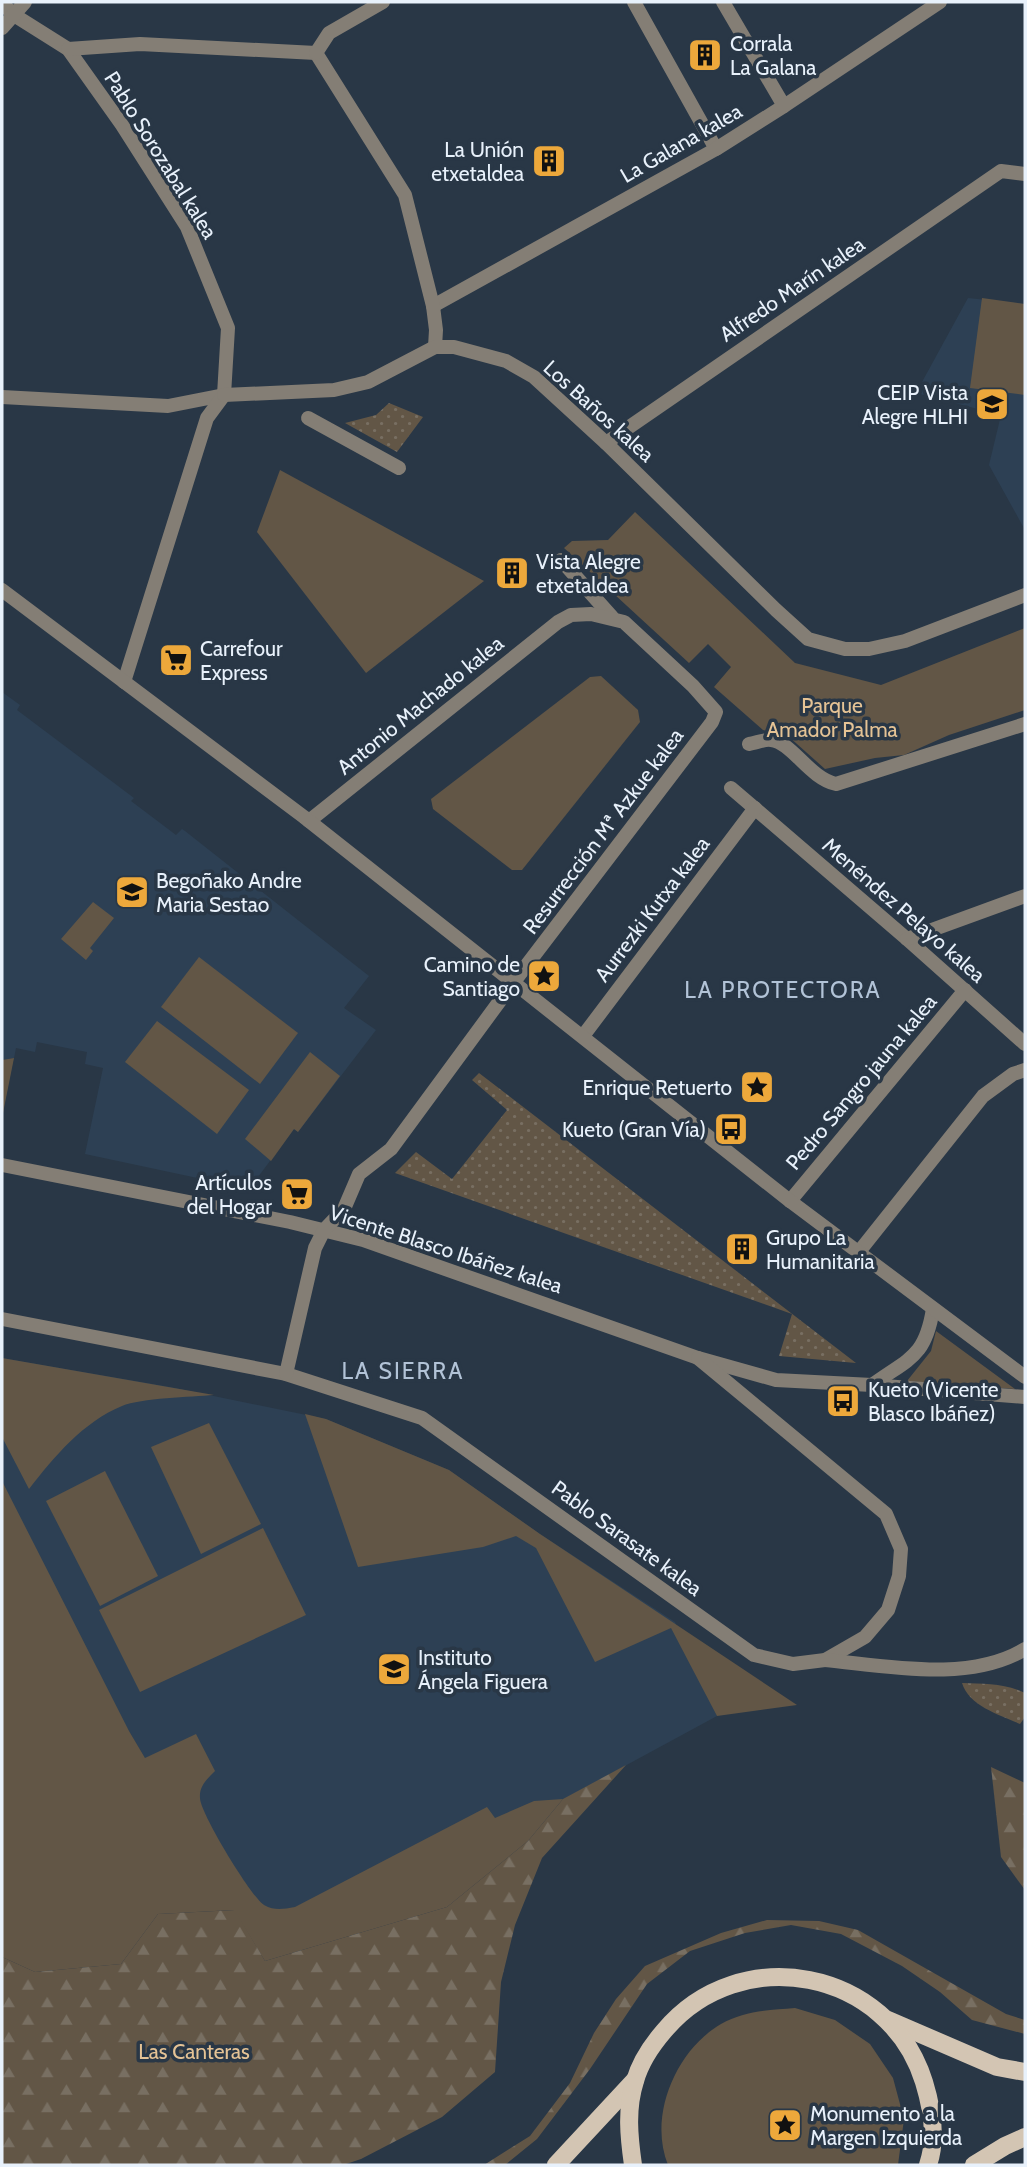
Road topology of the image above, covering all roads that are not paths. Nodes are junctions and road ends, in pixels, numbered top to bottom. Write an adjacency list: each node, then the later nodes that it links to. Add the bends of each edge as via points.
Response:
1 (25, 2): 7 (street)
2 (383, 2): 10 (street, via 329,33)
3 (635, 2): 12 (street)
4 (723, 2): 11 (street)
5 (940, 2): 11 (street, La Galana kalea)
6 (2, 3): 7 (street, Pablo Sorozabal kalea)
7 (14, 15): 8 (street); 9 (street, Pablo Sorozabal kalea)
8 (2, 28)
9 (68, 49): 10 (street, via 140,44); 16 (street, Pablo Sorozabal kalea, via 187,227 228,328)
10 (316, 53): 14 (street, via 405,195)
11 (784, 106): 12 (street, La Galana kalea)
12 (716, 149): 14 (street, La Galana kalea)
13 (1025, 174): 19 (street, Alfredo Marín kalea, via 1001,171)
14 (433, 306): 15 (street)
15 (435, 347): 16 (street, via 368,382 334,390); 19 (street, Los Baños kalea, via 454,346 506,361 534,377)
16 (224, 395): 17 (street, via 168,405); 25 (street, Pablo Sorozabal kalea, via 207,418)
17 (2, 397)
18 (308, 418): 20 (street)
19 (606, 443): 23 (street, Los Baños kalea, via 808,639 845,649 869,649 905,641)
20 (399, 468)
21 (561, 560): 24 (street)
22 (2, 590): 25 (street)
23 (1025, 595)
24 (612, 617): 30 (street, Antonio Machado kalea, via 571,615 558,622); 33 (street, Resurrección Mª Azkue kalea, via 634,630 716,712)
25 (124, 682): 30 (street)
26 (1025, 724): 27 (street, via 836,784 817,776 779,743)
27 (749, 744)
28 (731, 788): 29 (street, Menéndez Pelayo kalea)
29 (755, 808): 32 (street, Menéndez Pelayo kalea); 35 (street, Aurrezki Kutxa kalea)
30 (309, 821): 33 (street)
31 (1025, 896): 32 (street)
32 (907, 939): 34 (street, Menéndez Pelayo kalea)
33 (513, 982): 35 (street); 40 (street, Resurrección Mª Azkue kalea, via 391,1149 359,1174 344,1209)
34 (965, 990): 36 (street, Menéndez Pelayo kalea); 39 (street, Pedro Sangro jauna kalea)
35 (583, 1035): 39 (street)
36 (1025, 1044)
37 (1025, 1070): 41 (street, via 983,1096)
38 (2, 1165): 40 (street, Vicente Blasco Ibáñez kalea)
39 (790, 1201): 41 (street)
40 (324, 1230): 44 (street, Vicente Blasco Ibáñez kalea); 45 (street, Resurrección Mª Azkue kalea, via 315,1248)
41 (858, 1253): 42 (street)
42 (933, 1310): 46 (street); 47 (street, via 919,1352)
43 (2, 1319): 45 (street, Pablo Sarasate kalea)
44 (698, 1358): 47 (street, Vicente Blasco Ibáñez kalea, via 776,1380); 50 (street, Pablo Sarasate kalea, via 886,1514 901,1549 899,1576 888,1610 864,1637)
45 (286, 1374): 50 (street, Pablo Sarasate kalea, via 422,1418 754,1655 793,1664)
46 (1025, 1377)
47 (872, 1385): 48 (street, Vicente Blasco Ibáñez kalea)
48 (1025, 1397)
49 (1025, 1649): 50 (street, via 989,1664 954,1670)
50 (825, 1660)
51 (888, 2020): 52 (main road, via 996,2067); 53 (main road, via 857,1996 821,1981 783,1976 744,1980 708,1994 677,2016 652,2046); 57 (main road, via 917,2059 932,2106)
52 (1025, 2072)
53 (635, 2080): 55 (main road); 56 (main road, via 627,2127)
54 (1025, 2137): 58 (main road)
55 (556, 2165)
56 (633, 2165)
57 (928, 2165)
58 (974, 2165)

